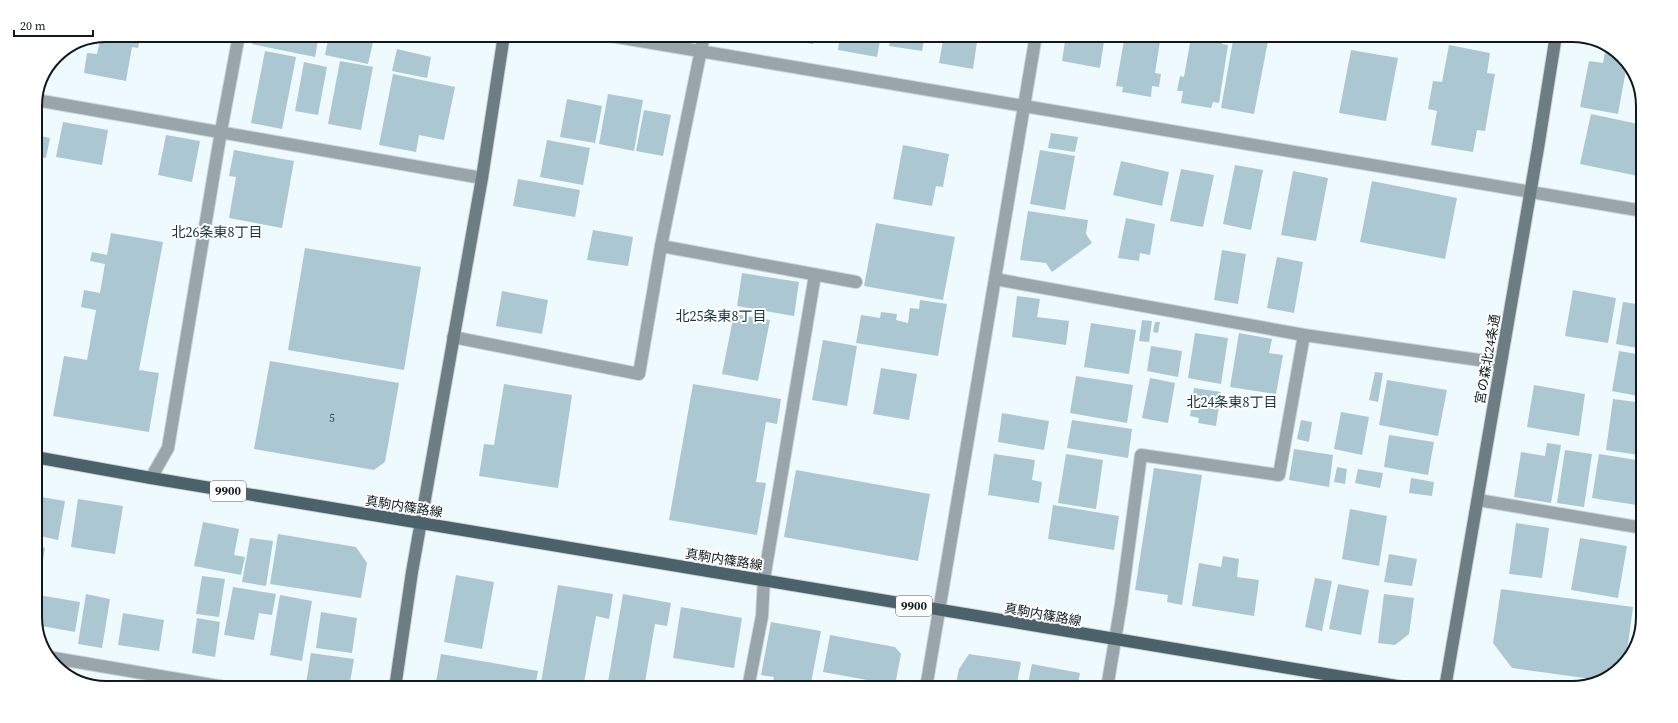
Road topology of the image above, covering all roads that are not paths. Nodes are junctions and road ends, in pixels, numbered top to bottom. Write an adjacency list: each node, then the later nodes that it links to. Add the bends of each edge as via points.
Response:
1 (238, 42): 10 (street)
2 (503, 42): 11 (street)
3 (647, 42): 7 (street)
4 (703, 42): 7 (street)
5 (1035, 42): 9 (street)
6 (1555, 42): 12 (street, 宮の森北24条通)
7 (702, 51): 9 (street); 14 (street)
8 (42, 101): 10 (street)
9 (1025, 105): 12 (street); 16 (street)
10 (221, 131): 11 (street); 22 (street, via 168,448)
11 (482, 178): 19 (street)
12 (1530, 192): 13 (street); 20 (street, 宮の森北24条通)
13 (1636, 210)
14 (661, 246): 15 (street); 19 (street, via 639,374)
15 (815, 275): 17 (street); 26 (street)
16 (995, 279): 18 (street); 27 (street)
17 (856, 282)
18 (1304, 335): 20 (street); 28 (street, via 1279,475 1141,455)
19 (453, 337): 24 (street)
20 (1500, 363): 23 (street, 宮の森北24条通)
21 (42, 457): 22 (main road, 真駒内篠路線 / 9900)
22 (151, 478): 24 (main road, 真駒内篠路線 / 9900)
23 (1478, 500): 25 (street); 36 (street, 宮の森北24条通)
24 (420, 523): 26 (main road, 真駒内篠路線 / 9900); 31 (street)
25 (1636, 527)
26 (764, 579): 27 (main road, 真駒内篠路線 / 9900); 32 (street, via 762,616)
27 (939, 610): 28 (main road, 真駒内篠路線 / 9900); 33 (street)
28 (1115, 640): 34 (street); 35 (main road, 真駒内篠路線 / 9900)
29 (58, 659): 30 (street)
30 (189, 681)
31 (396, 681)
32 (749, 681)
33 (927, 681)
34 (1108, 681)
35 (1366, 681)
36 (1446, 681)

